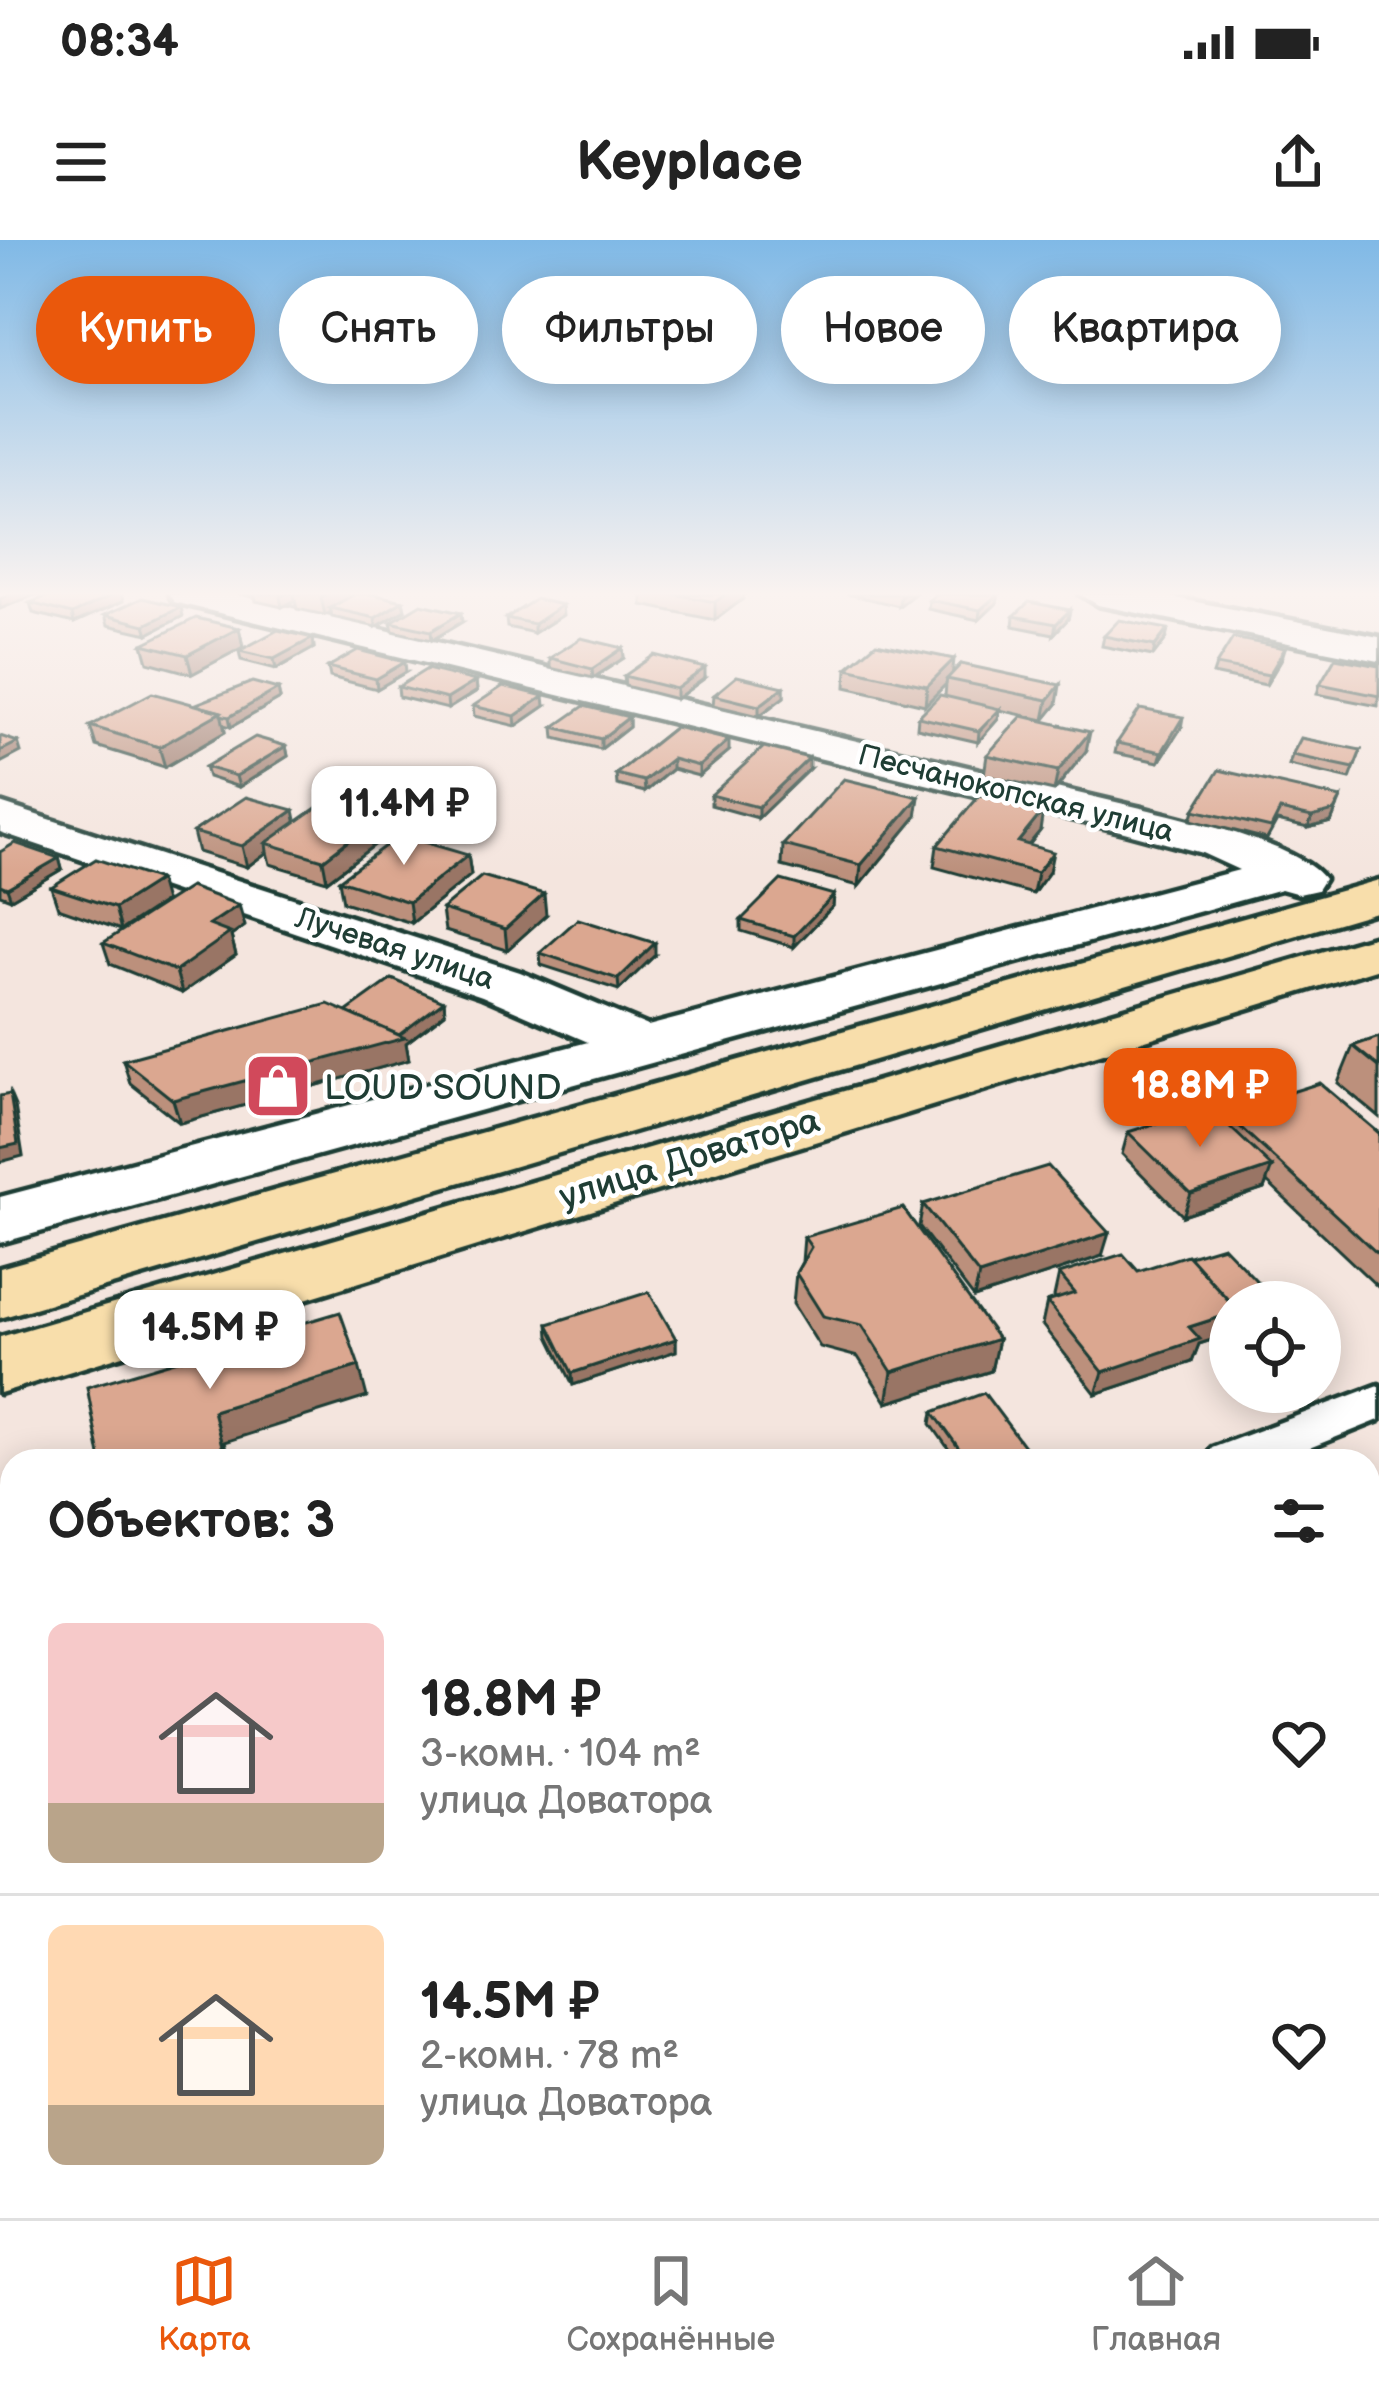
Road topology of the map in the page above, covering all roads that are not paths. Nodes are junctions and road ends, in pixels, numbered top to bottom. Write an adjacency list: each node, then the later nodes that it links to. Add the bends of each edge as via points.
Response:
1 (573, 686): 3 (street, Песчанокопская улица, via 1137,821)
2 (0, 817): 5 (street, Лучевая улица, via 501,983)
3 (1288, 872): 4 (street, Песчанокопская улица); 5 (street)
4 (1367, 918): 7 (main road, улица Доватора); 8 (main road, улица Доватора)
5 (648, 1047): 6 (street)
6 (0, 1220)
7 (0, 1293)
8 (0, 1365)
9 (1379, 1402): 10 (lane)
10 (1259, 1449)

